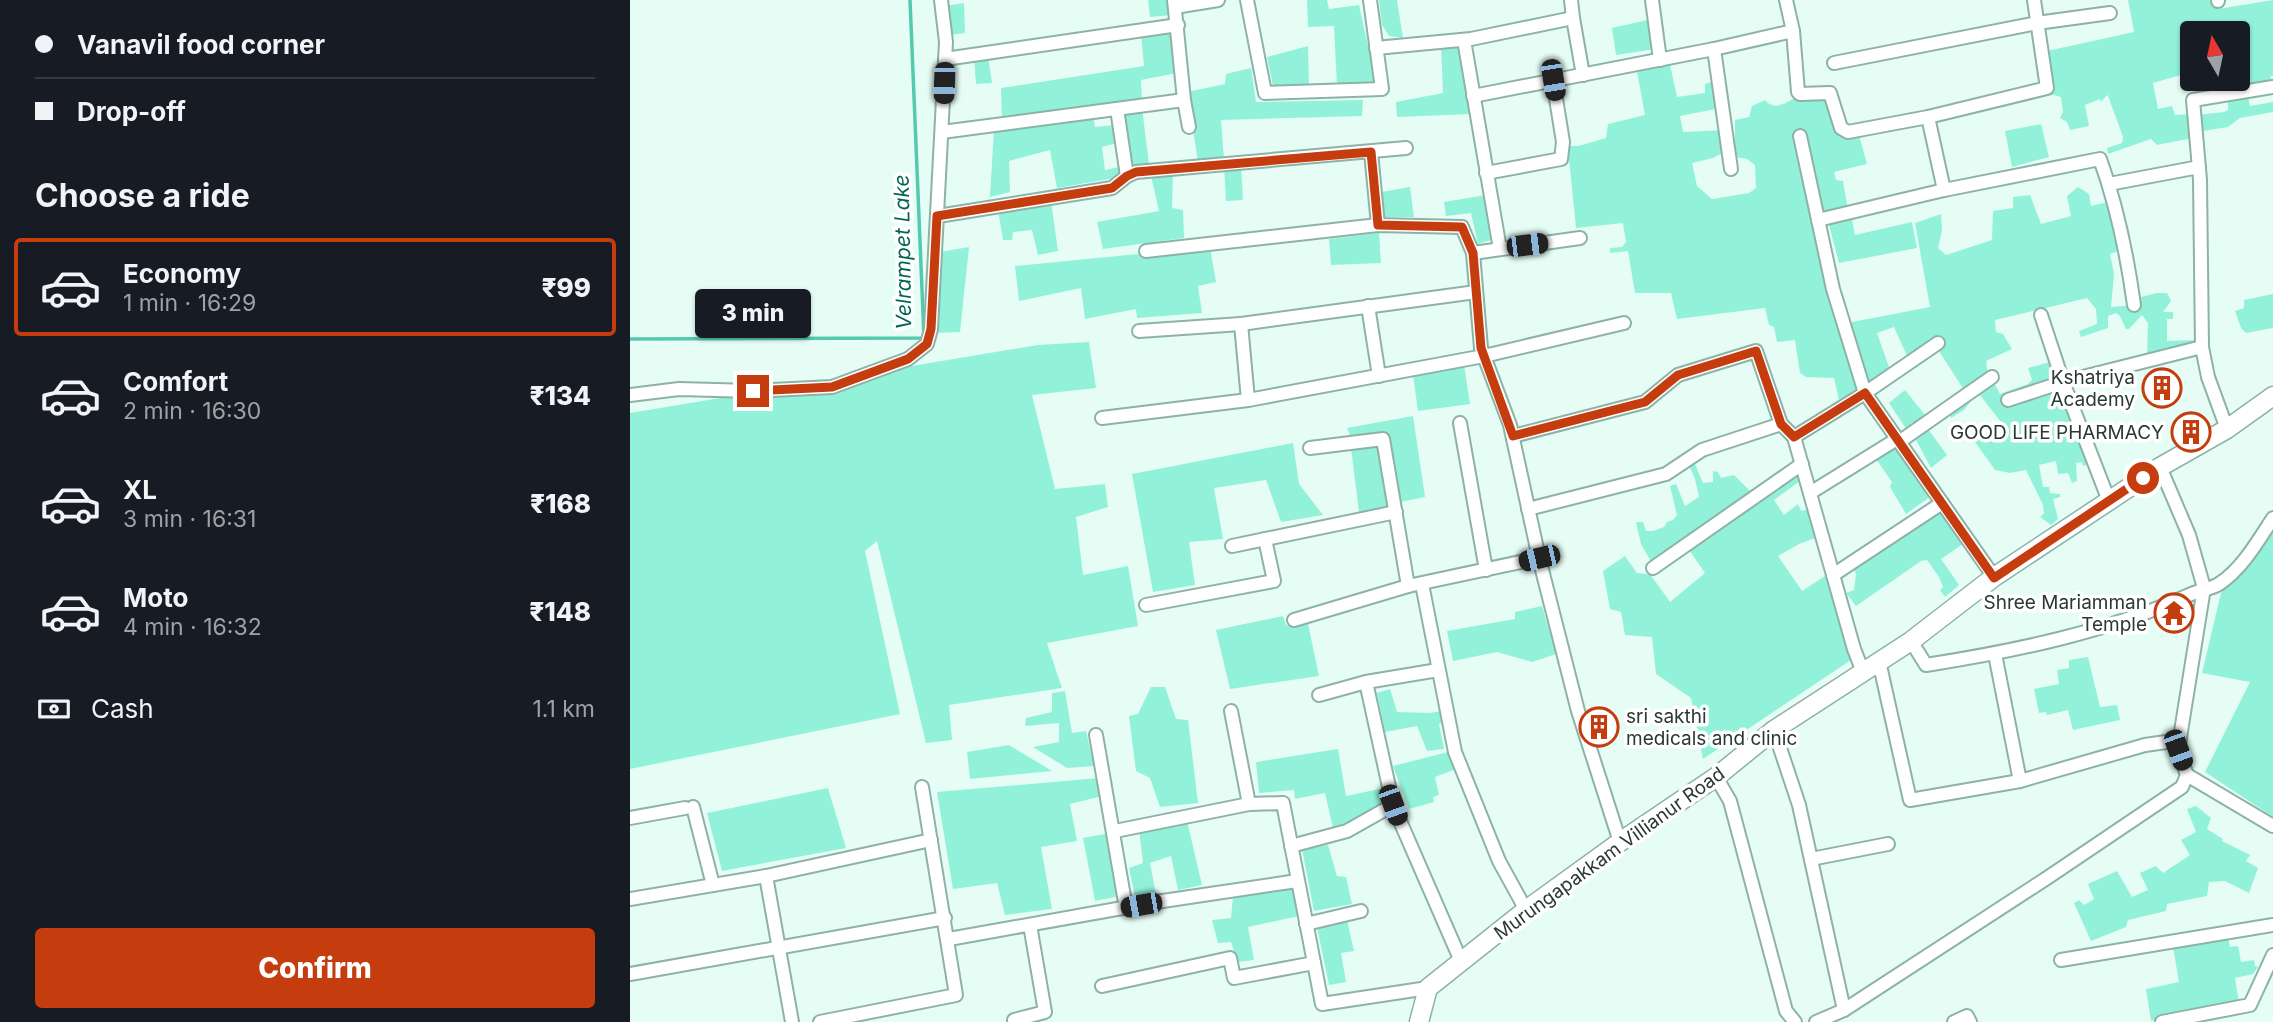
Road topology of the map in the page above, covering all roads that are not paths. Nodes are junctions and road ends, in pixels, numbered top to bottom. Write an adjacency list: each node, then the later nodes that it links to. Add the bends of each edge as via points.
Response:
1 (941, 0): 18 (street)
2 (1217, 0): 9 (street)
3 (1247, 0): 16 (street, via 1265,93 1382,89)
4 (1370, 0): 16 (street)
5 (1571, 0): 11 (street)
6 (1652, 0): 19 (street)
7 (1786, 0): 14 (street)
8 (2034, 0): 12 (street)
9 (1175, 4): 13 (street)
10 (2110, 12): 12 (street)
11 (1573, 18): 15 (street); 21 (street)
12 (2037, 23): 20 (street); 27 (street, via 2048,88)
13 (1178, 25): 18 (street); 25 (street)
14 (1793, 31): 17 (street); 27 (street, via 1799,93 1830,93 1844,132)
15 (1464, 40): 16 (street); 24 (street)
16 (1376, 48)
17 (1714, 49): 19 (street); 34 (street)
18 (945, 59): 29 (street)
19 (1660, 60): 21 (street)
20 (1834, 63)
21 (1583, 75): 22 (street)
22 (1553, 80): 24 (street); 35 (street, via 1563,142 1561,159)
23 (2273, 87): 33 (street, via 2193,100)
24 (1473, 96): 35 (street)
25 (1184, 100): 26 (street); 28 (street)
26 (1117, 109): 29 (street); 36 (street)
27 (1928, 117): 38 (street)
28 (1189, 127)
29 (942, 132): 39 (street)
30 (1800, 136): 40 (street)
31 (1406, 148): 32 (street)
32 (1371, 152): 36 (street); 41 (street)
33 (2199, 167): 37 (street); 54 (street)
34 (1731, 169)
35 (1486, 173): 43 (street)
36 (1127, 176): 39 (street, via 1112,188)
37 (2109, 184): 38 (street, via 2099,159); 47 (street)
38 (1944, 190): 40 (street)
39 (937, 216): 60 (street, via 931,329 927,344 908,359 832,387 679,389)
40 (1818, 220): 59 (street, via 1833,289)
41 (1378, 225): 44 (street); 45 (street, via 1462,227)
42 (1580, 238): 43 (street)
43 (1500, 249): 45 (street)
44 (1146, 251)
45 (1473, 253): 46 (street)
46 (1476, 292): 48 (street); 55 (street)
47 (2134, 304)
48 (1368, 306): 51 (street); 56 (street)
49 (2041, 315): 58 (street)
50 (1624, 323): 55 (street)
51 (1241, 324): 52 (street); 62 (street)
52 (1139, 331)
53 (1938, 343): 59 (street)
54 (2202, 347): 58 (street); 67 (street)
55 (1484, 356): 56 (street); 68 (street)
56 (1379, 376): 62 (street)
57 (1992, 377): 70 (street)
58 (2063, 382): 63 (street); 75 (street)
59 (1865, 393): 69 (street); 70 (street)
60 (630, 395)
61 (2273, 396): 67 (main road, Murungapakkam Villianur Road)
62 (1248, 400): 64 (street)
63 (2008, 400)
64 (1102, 418)
65 (1460, 423): 84 (street)
66 (1781, 424): 68 (street, via 1756,351 1678,375 1645,402); 69 (street); 77 (street, via 1702,450 1666,474)
67 (2227, 429): 73 (main road, Murungapakkam Villianur Road)
68 (1513, 436): 77 (street)
69 (1794, 437): 72 (street)
70 (1898, 441): 74 (street); 76 (street)
71 (1310, 448): 78 (street, via 1383,439)
72 (1802, 464): 74 (street); 83 (street)
73 (2160, 467): 75 (main road, Murungapakkam Villianur Road); 88 (street, via 2189,535)
74 (1810, 493): 85 (street)
75 (2109, 501): 86 (main road, Murungapakkam Villianur Road)
76 (1942, 503): 85 (street); 86 (street)
77 (1528, 509): 82 (street)
78 (1395, 512): 80 (street); 87 (street)
79 (2273, 518): 88 (street, via 2236,569 2217,586)
80 (1265, 539): 81 (street); 89 (street, via 1275,581)
81 (1232, 546)
82 (1539, 558): 84 (street); 112 (street, via 1578,711)
83 (1653, 568)
84 (1486, 570): 87 (street)
85 (1833, 575): 95 (street)
86 (1994, 578): 91 (main road, Murungapakkam Villianur Road)
87 (1415, 585): 90 (street); 94 (street)
88 (2204, 588): 92 (street, via 2147,614); 101 (street)
89 (1146, 605)
90 (1294, 620)
91 (1911, 640): 92 (street, via 1926,665); 93 (main road, Murungapakkam Villianur Road)
92 (1995, 654): 104 (street)
93 (1879, 661): 95 (main road, Murungapakkam Villianur Road); 104 (street, via 1910,800)
94 (1438, 670): 96 (street); 121 (street, via 1455,752 1499,861)
95 (1863, 672): 99 (main road, Murungapakkam Villianur Road)
96 (1366, 682): 97 (street); 107 (street)
97 (1318, 695)
98 (1231, 711): 106 (street)
99 (1774, 730): 103 (main road, Murungapakkam Villianur Road); 115 (street, via 1800,805)
100 (1096, 735): 110 (street)
101 (2180, 740): 102 (street, via 2178,750); 104 (street, via 2145,744)
102 (2187, 775): 109 (street); 136 (street, via 2182,787)
103 (1716, 777): 112 (main road, Murungapakkam Villianur Road); 141 (street, via 1730,801 1786,1011)
104 (2020, 781)
105 (922, 787): 111 (street)
106 (1249, 804): 110 (street); 114 (street, via 1283,803)
107 (1393, 805): 114 (street, via 1347,831); 131 (street)
108 (630, 818): 118 (street, via 689,807)
109 (2273, 826)
110 (1115, 831): 120 (street)
111 (932, 841): 116 (street); 123 (street)
112 (1620, 842): 121 (main road, Murungapakkam Villianur Road)
113 (1888, 844): 115 (street)
114 (1291, 846): 117 (street)
115 (1811, 859): 136 (street)
116 (766, 876): 118 (street); 128 (street)
117 (1297, 881): 120 (street); 124 (street)
118 (713, 884): 119 (street)
119 (630, 899)
120 (1126, 908): 125 (street)
121 (1526, 910): 131 (main road, Murungapakkam Villianur Road)
122 (1362, 911): 124 (street)
123 (945, 918): 127 (street); 128 (street)
124 (1306, 924): 132 (street)
125 (1030, 925): 127 (street); 139 (street, via 1045,1012)
126 (2273, 925): 130 (street)
127 (948, 939): 138 (street, via 956,995)
128 (779, 948): 133 (street); 137 (street)
129 (2273, 956): 145 (street, via 2250,1005)
130 (2061, 960)
131 (1461, 961): 135 (main road, Murungapakkam Villianur Road)
132 (1314, 963): 134 (street, via 1234,978 1230,958); 135 (street, via 1322,1004)
133 (630, 974)
134 (1102, 986)
135 (1427, 989): 140 (main road)
136 (1844, 1010): 142 (street)
137 (792, 1022)
138 (820, 1022)
139 (1015, 1022)
140 (1419, 1022)
141 (1795, 1022)
142 (1816, 1022)
143 (1954, 1022): 144 (street, via 1968,1016)
144 (1970, 1022)
145 (2162, 1022)

